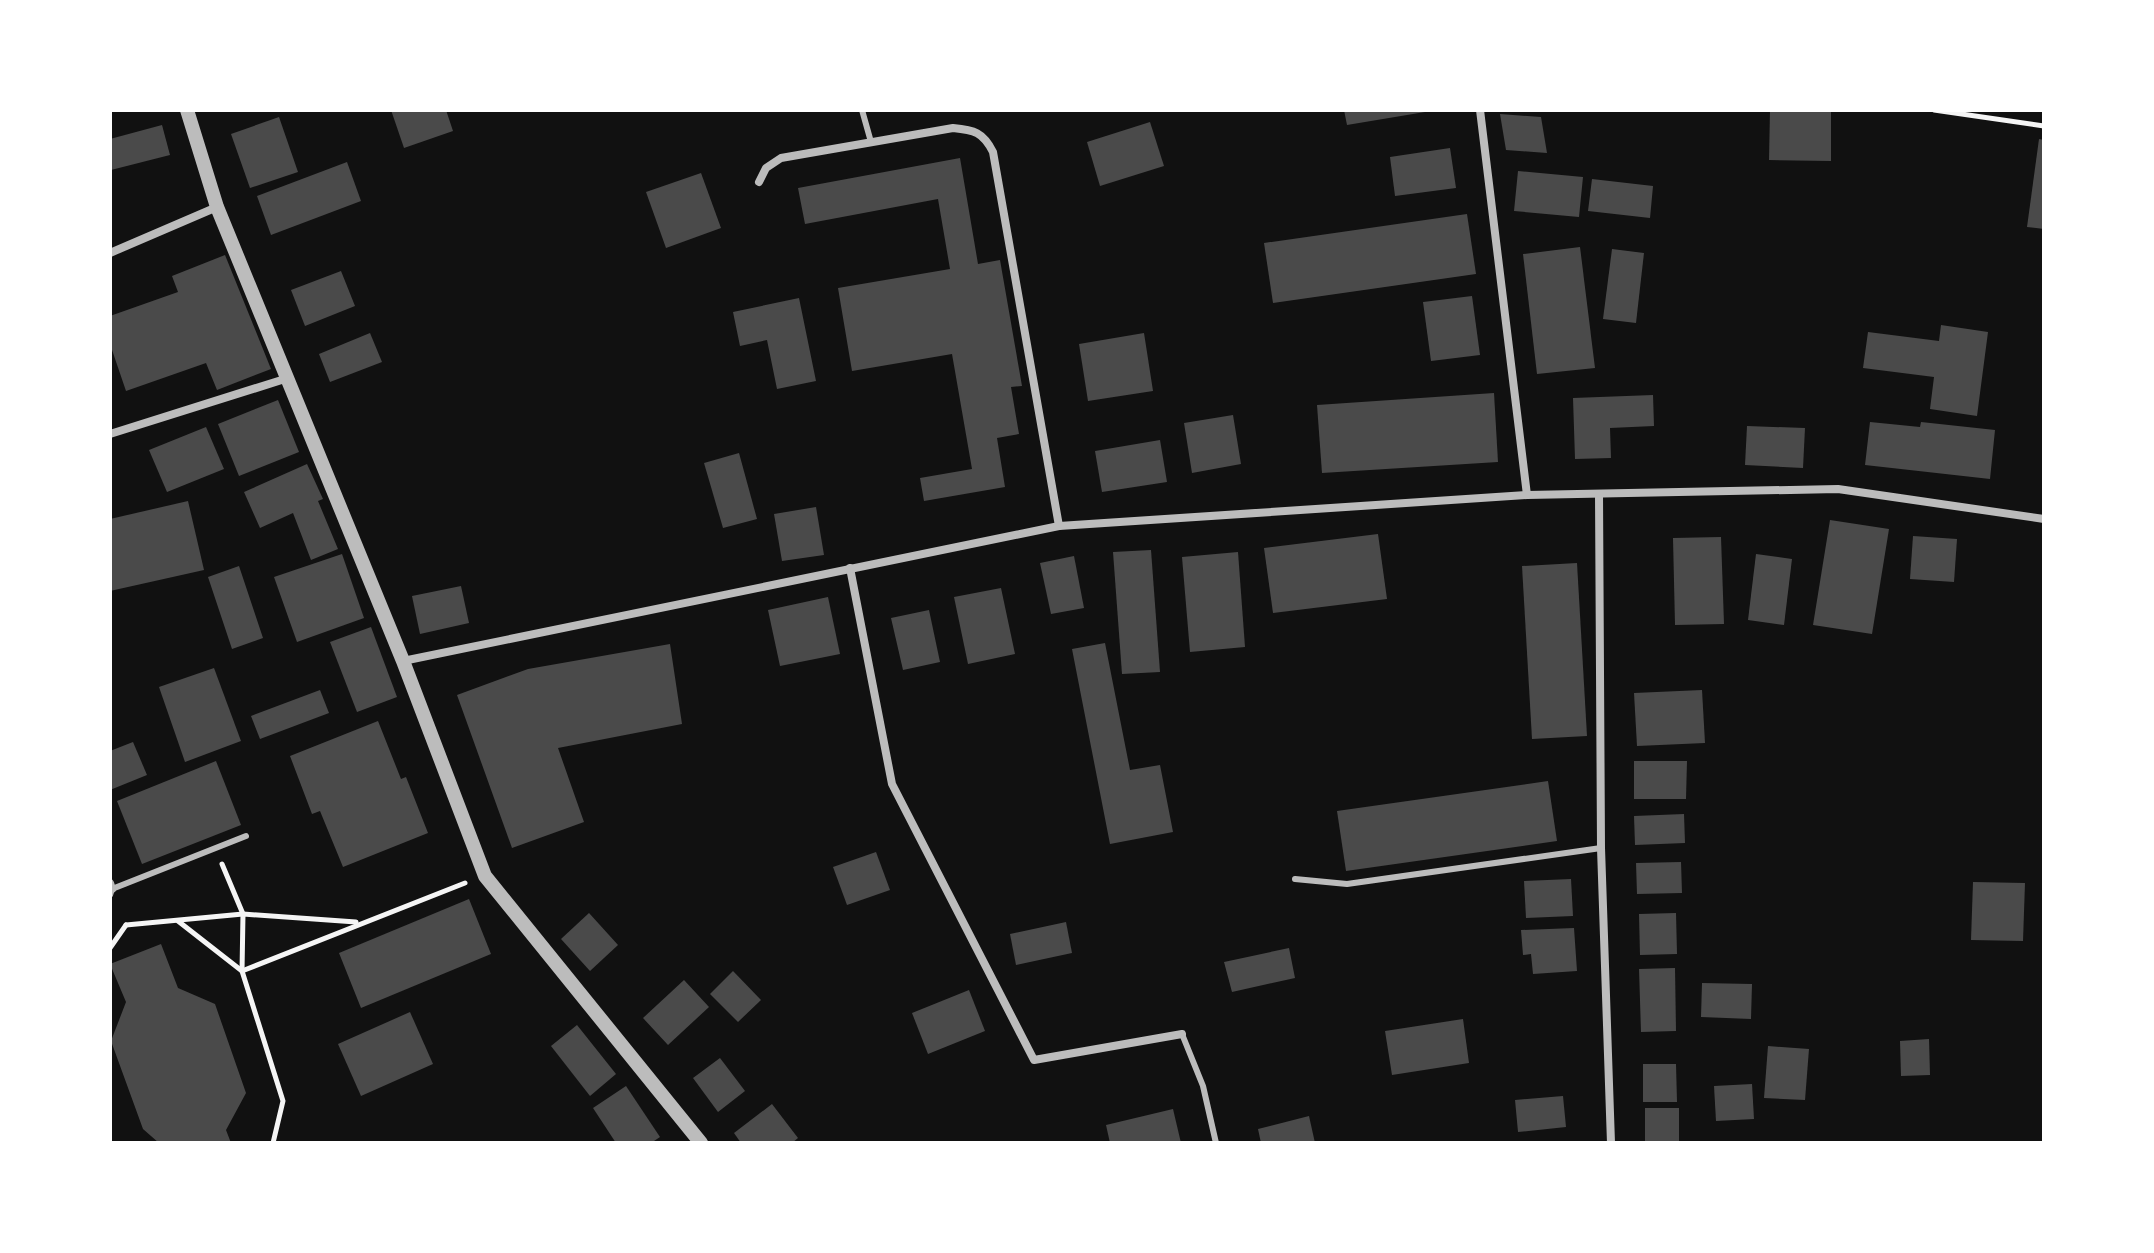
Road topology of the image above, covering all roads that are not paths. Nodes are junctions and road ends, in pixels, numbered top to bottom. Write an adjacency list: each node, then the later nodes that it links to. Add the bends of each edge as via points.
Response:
1 (187, 110): 6 (street)
2 (862, 110): 4 (lane)
3 (1480, 110): 11 (street)
4 (871, 142): 5 (street, via 781,158 766,168); 13 (street, via 965,129 986,138 993,152)
5 (759, 182)
6 (217, 207): 7 (street); 8 (street)
7 (110, 253)
8 (288, 378): 9 (street); 15 (street)
9 (110, 434)
10 (1599, 494): 11 (street); 12 (street, via 1838,489); 17 (street)
11 (1527, 495): 13 (street)
12 (2044, 519)
13 (1059, 526): 14 (street)
14 (850, 568): 15 (street); 20 (street, via 892,784 1034,1060)
15 (403, 661): 21 (street, via 485,876)
16 (246, 836): 19 (lane)
17 (1601, 848): 18 (lane, via 1347,884); 23 (street)
18 (1295, 879)
19 (111, 889)
20 (1182, 1034): 22 (lane, via 1203,1086)
21 (701, 1143)
22 (1216, 1143)
23 (1611, 1143)

